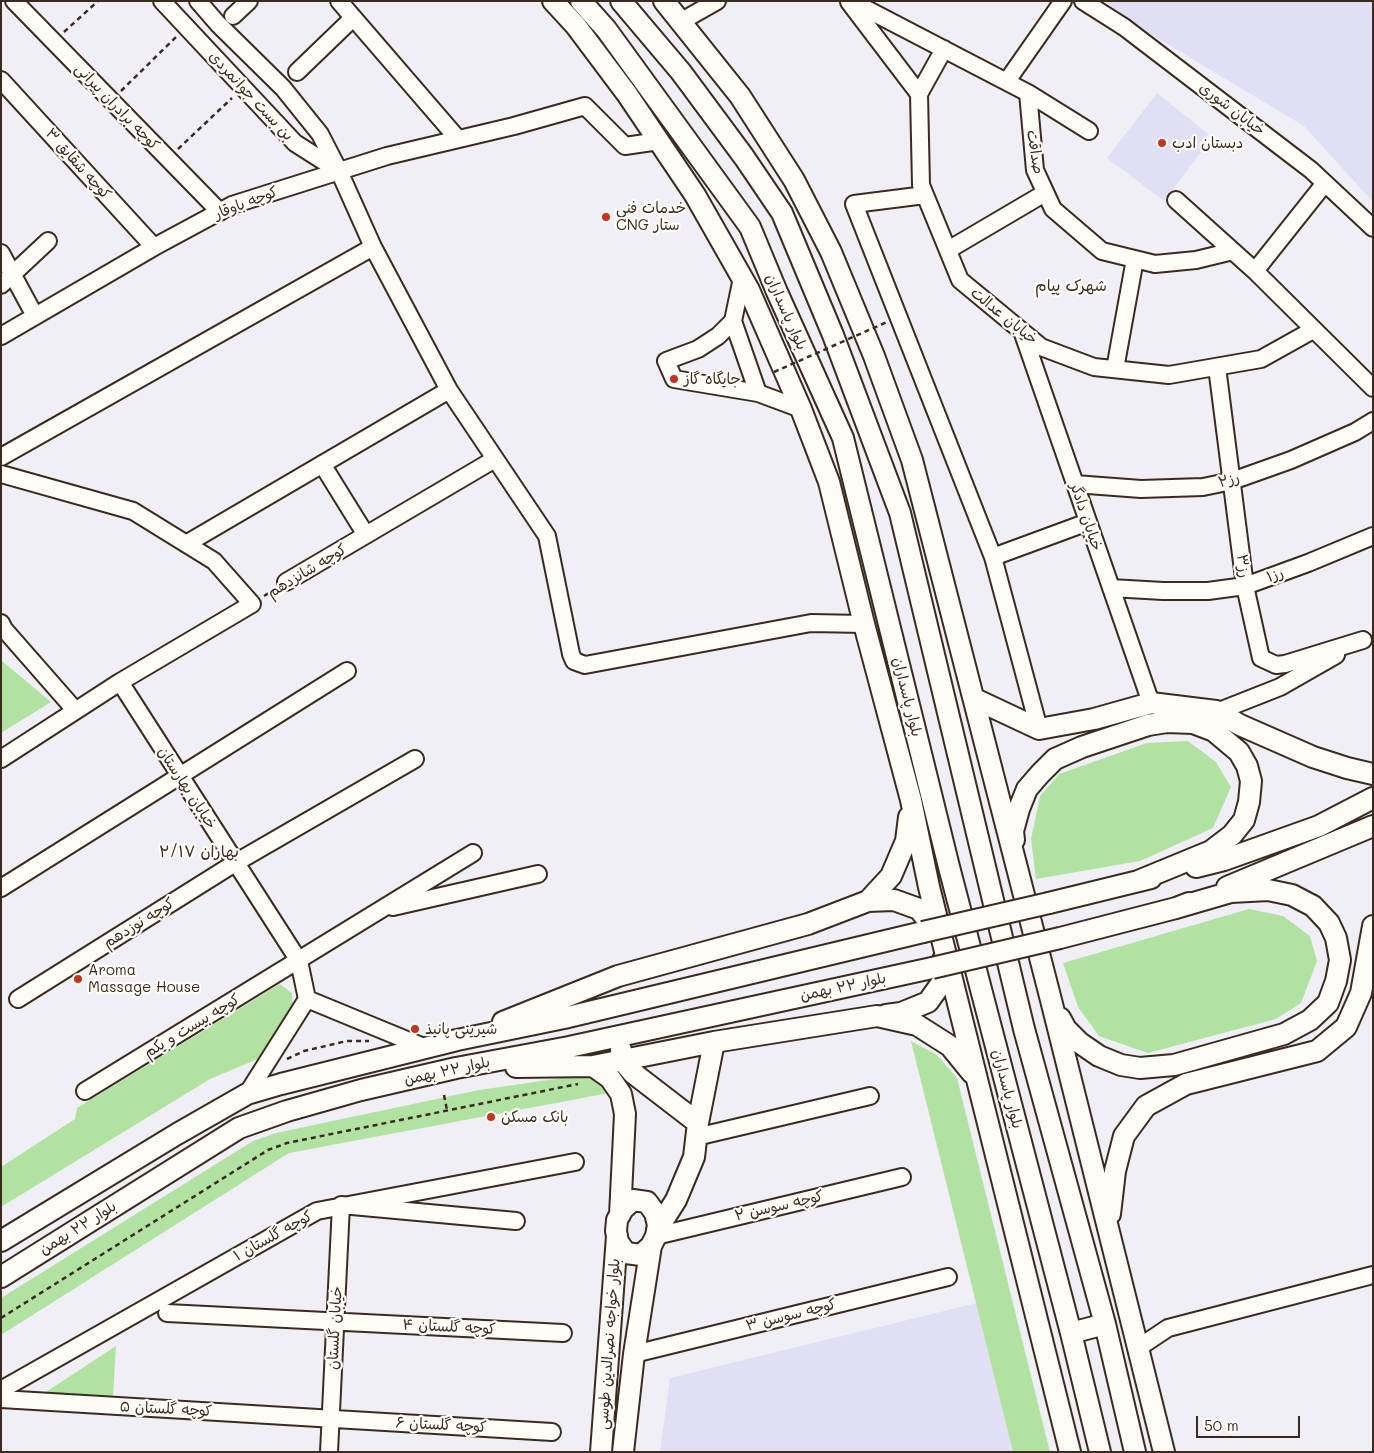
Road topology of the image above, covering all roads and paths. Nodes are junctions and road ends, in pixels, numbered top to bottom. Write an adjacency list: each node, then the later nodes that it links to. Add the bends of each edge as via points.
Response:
1 (14, 1): 19 (street, کوچه برادران پیرانی)
2 (98, 1): 19 (path)
3 (162, 1): 18 (street, بن بست جوانمردی)
4 (198, 1): 33 (street, بن بست جوانمردی, via 283,88 320,134)
5 (249, 1): 15 (street)
6 (339, 1): 16 (street)
7 (553, 1): 30 (main road, via 588,41)
8 (581, 1): 149 (main road, بلوار پاسداران, via 606,29 750,227 843,438 949,867)
9 (622, 1): 31 (main road)
10 (664, 1): 17 (main road)
11 (716, 1): 17 (street)
12 (850, 1): 20 (street); 26 (street)
13 (1063, 1): 23 (street)
14 (1083, 1): 34 (street, خیابان شوری, via 1124,27)
15 (233, 16)
16 (353, 18): 21 (street); 29 (street)
17 (680, 22): 39 (main road, via 740,96 794,180)
18 (186, 27): 24 (street, بن بست جوانمردی); 27 (path)
19 (54, 42): 27 (street, کوچه برادران پیرانی)
20 (944, 49): 23 (street); 26 (street)
21 (297, 72)
22 (1, 80): 42 (street, کوچه شقایق ۳)
23 (1007, 81): 25 (street)
24 (243, 87): 32 (path); 33 (street, بن بست جوانمردی, via 295,143)
25 (1028, 93): 28 (street); 35 (street, صداقت, via 1035,170)
26 (919, 94): 36 (street, خیابان عدالت, via 921,185)
27 (111, 100): 32 (street, کوچه برادران پیرانی)
28 (1089, 131)
29 (458, 139): 30 (street, کوچه باوقار, via 585,106 625,146); 33 (street, کوچه باوقار)
30 (659, 141): 49 (main road, via 695,194)
31 (744, 157): 39 (main road); 72 (main road, via 782,214 833,335)
32 (168, 158): 38 (street, کوچه برادران پیرانی)
33 (339, 171): 38 (street, کوچه باوقار, via 232,205); 43 (street)
34 (1325, 183): 40 (street, خیابان شوری); 48 (street)
35 (1046, 193): 44 (street); 47 (street, صداقت, via 1053,209 1102,251)
36 (925, 195): 44 (street, خیابان عدالت); 77 (street, via 854,204)
37 (1176, 200): 45 (street)
38 (220, 212): 42 (street, کوچه باوقار)
39 (812, 217): 67 (main road, via 835,260)
40 (1373, 228)
41 (48, 241): 50 (street)
42 (154, 247): 51 (street, کوچه باوقار)
43 (373, 247): 61 (street); 65 (street)
44 (948, 250): 55 (street, خیابان عدالت, via 960,280)
45 (1233, 251): 47 (street, صداقت, via 1196,260 1155,264); 48 (street)
46 (1, 253): 50 (street)
47 (1135, 259): 58 (street)
48 (1255, 271): 54 (street)
49 (742, 278): 52 (street); 63 (main road)
50 (7, 279): 51 (street)
51 (34, 316): 56 (street, کوچه باوقار)
52 (733, 321): 62 (street); 62 (street, via 698,349 666,361 674,380)
53 (887, 322): 59 (path, bridge)
54 (1313, 330): 57 (street, خیابان عدالت, via 1261,359); 60 (street)
55 (1022, 331): 58 (street, خیابان عدالت, via 1041,347 1094,367); 71 (street, خیابان دادگر)
56 (1, 336)
57 (1217, 366): 58 (street, خیابان عدالت, via 1169,375); 70 (street, رز۳)
58 (1115, 369)
59 (774, 372)
60 (1373, 388)
61 (448, 390): 66 (street); 68 (street)
62 (758, 393): 63 (street)
63 (801, 409): 83 (main road, via 829,482)
64 (1373, 421): 70 (street, رز۲, via 1291,460)
65 (1, 457)
66 (495, 459): 74 (street, کوچه شانزدهم); 83 (street, via 548,536 574,662 585,665 811,623)
67 (912, 460): 72 (main road); 87 (main road)
68 (322, 464): 74 (street); 76 (street)
69 (1, 474): 76 (street, via 132,510)
70 (1232, 481): 71 (street, رز۲, via 1203,487); 79 (street, رز۳)
71 (1075, 484): 73 (street, خیابان دادگر)
72 (900, 513): 147 (main road, via 1024,1030)
73 (1088, 522): 77 (street); 80 (street, خیابان دادگر)
74 (366, 535): 78 (street, کوچه شانزدهم)
75 (1373, 536): 79 (street, رز۱)
76 (186, 544): 81 (street, via 214,561)
77 (993, 556): 92 (street)
78 (286, 582): 81 (path, کوچه شانزدهم)
79 (1245, 586): 80 (street, رز۱, via 1208,591); 84 (street, رز۳, via 1261,658 1268,662 1285,664)
80 (1111, 588): 88 (street, خیابان دادگر)
81 (252, 604): 86 (street, کوچه شانزدهم)
82 (1, 623): 89 (street)
83 (864, 624): 98 (main road)
84 (1368, 637): 90 (street, via 1280,687)
85 (346, 671): 96 (street)
86 (120, 682): 89 (street, کوچه شانزدهم); 96 (street, خیابان بهارستان)
87 (974, 699): 92 (main road); 102 (main road)
88 (1151, 703): 90 (main road); 92 (main road, via 1094,719)
89 (75, 710): 93 (street, کوچه شانزدهم)
90 (1216, 711): 91 (street); 95 (main road, via 1240,726 1314,757)
91 (1193, 723): 102 (main road, via 1148,725 1082,746 1055,760 1028,789 1019,809 1013,831); 104 (main road, via 1228,742 1247,766 1251,781 1244,820 1232,835 1211,851)
92 (1039, 729)
93 (1, 759)
94 (415, 760): 101 (street, کوچه نوزدهم)
95 (1373, 774)
96 (180, 776): 101 (street, خیابان بهارستان); 105 (street)
97 (1373, 798): 104 (main road, via 1319,826 1224,860)
98 (911, 800): 106 (main road, via 906,841 891,876); 124 (main road, via 929,887)
99 (1373, 826): 107 (main road)
100 (473, 853): 108 (street, کوچه بیست و یکم)
101 (236, 863): 110 (street, خیابان بهارستان); 111 (street, کوچه نوزدهم)
102 (1017, 867): 113 (main road)
103 (538, 874): 108 (street)
104 (1138, 881): 116 (main road, بلوار ۲۲ بهمن, bridge, via 564,1018)
105 (1, 888)
106 (868, 901): 114 (main road, via 894,900 919,910 936,931 944,954 943,981 928,1002 901,1013); 116 (main road, via 808,924 618,976)
107 (1176, 908): 113 (main road, via 1231,892 1268,890 1292,895 1313,906 1329,923 1340,960 1328,1003 1310,1020 1284,1034 1174,1065 1140,1068 1099,1056 1080,1043 1066,1029); 115 (main road, بلوار ۲۲ بهمن, bridge, via 932,968)
108 (381, 910): 110 (street, کوچه بیست و یکم)
109 (1373, 926): 137 (main road, via 1361,993 1346,1027 1316,1051 1186,1084 1146,1106 1124,1136 1115,1171)
110 (299, 961): 112 (street, خیابان بهارستان); 126 (street, کوچه بیست و یکم)
111 (18, 999)
112 (308, 999): 119 (street); 127 (street)
113 (1051, 1000): 137 (main road)
114 (876, 1016): 118 (main road); 124 (main road, via 917,1025 950,1046)
115 (628, 1034): 120 (main road, via 621,1047); 123 (main road, بلوار ۲۲ بهمن)
116 (457, 1040): 119 (main road, بلوار ۲۲ بهمن)
117 (371, 1042): 121 (path, via 348,1041 304,1051)
118 (714, 1042): 120 (main road); 131 (main road)
119 (426, 1048): 127 (main road, بلوار ۲۲ بهمن)
120 (624, 1061): 122 (main road); 131 (main road, via 633,1073)
121 (279, 1062)
122 (593, 1066): 123 (main road); 135 (main road, via 610,1078 621,1094 625,1114)
123 (456, 1068): 142 (main road, بلوار ۲۲ بهمن, via 361,1090 239,1128)
124 (977, 1079): 159 (main road)
125 (578, 1084): 130 (path)
126 (85, 1091)
127 (247, 1094): 140 (main road, بلوار ۲۲ بهمن)
128 (444, 1095): 130 (path)
129 (870, 1096): 131 (street)
130 (447, 1111): 145 (path, via 287,1143 268,1150)
131 (697, 1130): 139 (main road, via 694,1157 676,1200)
132 (575, 1162): 134 (street, کوچه گلستان ۱)
133 (902, 1177): 139 (street, کوچه سوسن ۲)
134 (341, 1205): 136 (street); 146 (street, خیابان گلستان); 152 (street, کوچه گلستان ۱, via 317,1211)
135 (620, 1215): 138 (main road, via 616,1225); 139 (main road, via 633,1200 647,1202 655,1214)
136 (516, 1221)
137 (1108, 1229): 150 (main road)
138 (617, 1236): 139 (main road, via 621,1248 633,1256 640,1255); 157 (main road, بلوار خواجه نصرالدین طوسی)
139 (655, 1237): 151 (main road, بلوار خواجه نصرالدین طوسی)
140 (1, 1241)
141 (1373, 1275): 150 (street, via 1168,1328)
142 (1, 1277)
143 (948, 1277): 151 (street, کوچه سوسن ۳)
144 (167, 1313): 146 (street, کوچه گلستان ۴)
145 (1, 1318)
146 (335, 1321): 148 (street, کوچه گلستان ۴); 154 (street, خیابان گلستان)
147 (1105, 1324): 149 (main road); 161 (main road)
148 (563, 1333)
149 (1071, 1333): 160 (main road, بلوار پاسداران)
150 (1138, 1348): 162 (main road)
151 (634, 1354): 158 (main road, بلوار خواجه نصرالدین طوسی)
152 (1, 1390)
153 (1, 1399): 154 (street, کوچه گلستان ۵)
154 (330, 1419): 155 (street, کوچه گلستان ۶); 156 (street, خیابان گلستان)
155 (552, 1432)
156 (328, 1452)
157 (601, 1452)
158 (623, 1452)
159 (1070, 1452)
160 (1100, 1452)
161 (1135, 1452)
162 (1164, 1452)

